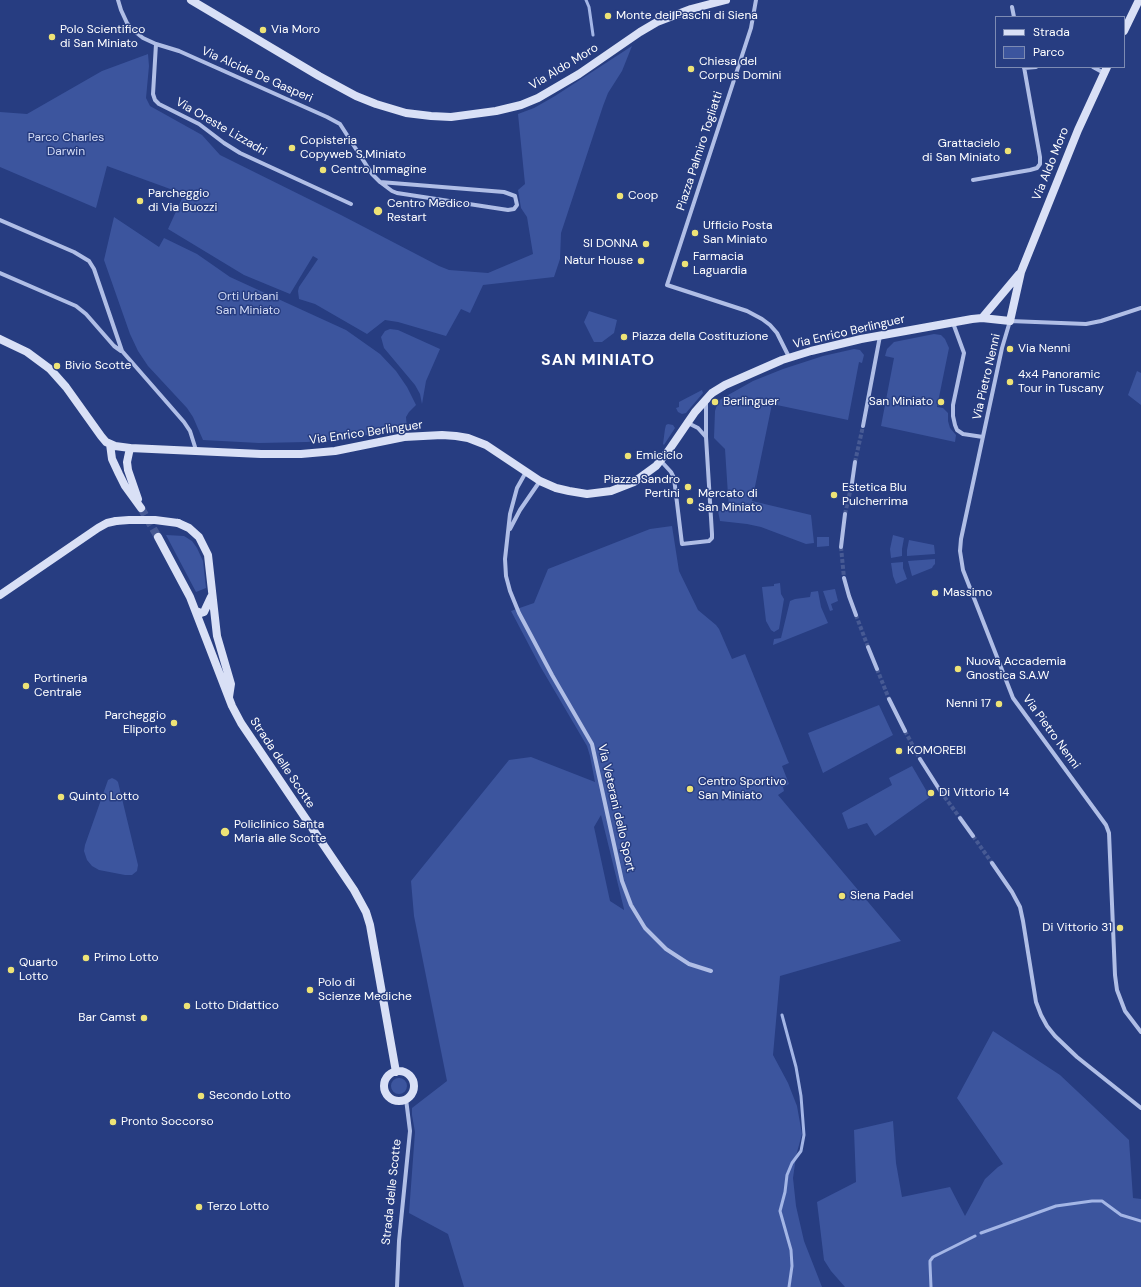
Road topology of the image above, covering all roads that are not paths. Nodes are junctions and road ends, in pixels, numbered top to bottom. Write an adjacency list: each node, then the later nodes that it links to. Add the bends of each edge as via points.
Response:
1 (118, 0): 9 (street, Via Alcide De Gasperi, via 130,26 143,38)
2 (191, 0): 3 (street, Via Aldo Moro, via 356,96 406,113 431,116 496,111 521,105 579,74 657,22 691,9)
3 (726, 0)
4 (756, 0): 25 (street, Piazza Palmiro Togliatti, via 751,28 667,285 762,319 777,333)
5 (1139, 0): 8 (street)
6 (1012, 7): 7 (street)
7 (1014, 16)
8 (1125, 29)
9 (156, 44): 13 (street, Via Alcide De Gasperi, via 178,51 334,121 344,129 368,168); 14 (street, Via Oreste Lizzadri, via 153,94 159,104 196,122 240,153)
10 (1024, 68): 12 (street, via 1040,164 1030,170)
11 (1105, 70): 16 (street, Via Aldo Moro)
12 (973, 180)
13 (380, 182): 13 (street, Via Alcide De Gasperi, via 397,193 508,210 514,209 517,205 515,196 504,192)
14 (351, 204)
15 (0, 220): 24 (street, via 88,260)
16 (1020, 272): 19 (street, Via Aldo Moro); 20 (street, Via Aldo Moro)
17 (0, 273): 24 (street, via 76,306 114,346)
18 (1141, 308): 20 (street, Via Enrico Berlinguer, via 1086,324)
19 (982, 318): 20 (street, Via Enrico Berlinguer); 21 (street, Via Enrico Berlinguer)
20 (1010, 321): 30 (street, Via Pietro Nenni)
21 (953, 323): 22 (street, Via Enrico Berlinguer); 30 (street, Via Pietro Nenni, via 964,353 953,405 955,425 963,434)
22 (880, 335): 25 (street, Via Enrico Berlinguer); 28 (street)
23 (0, 339): 31 (street, via 27,352 50,369 101,436)
24 (122, 351): 33 (street, via 184,422)
25 (789, 357): 26 (street, Via Enrico Berlinguer, via 720,388)
26 (706, 399): 27 (street, Via Enrico Berlinguer); 29 (street)
27 (687, 423): 29 (street, via 698,428); 34 (street, Via Enrico Berlinguer)
28 (862, 426)
29 (706, 437): 34 (street, via 712,534 709,541 682,544 674,478)
30 (983, 437): 59 (street, Via Pietro Nenni, via 961,539 961,566 1013,698 1106,825 1109,833 1117,990 1125,1011)
31 (110, 444): 32 (street, Via Enrico Berlinguer); 32 (street, via 118,474 141,508 128,470)
32 (130, 448): 33 (street, Via Enrico Berlinguer)
33 (196, 450): 36 (street, Via Enrico Berlinguer, via 268,454 313,453 342,450 404,437 449,435 468,438 486,445)
34 (661, 461): 37 (street, Via Enrico Berlinguer, via 634,482 605,492 575,493)
35 (856, 462): 38 (street)
36 (526, 472): 37 (street, Via Enrico Berlinguer); 40 (street, Via Veterani dello Sport, via 512,501)
37 (540, 481): 40 (street, Via Veterani dello Sport)
38 (852, 483)
39 (845, 514): 42 (street)
40 (508, 533): 58 (street, Via Veterani dello Sport, via 505,559 510,591 552,675 592,744 628,900 642,924 658,942 681,960)
41 (158, 537): 46 (street, Strada delle Scotte)
42 (841, 547)
43 (844, 578): 47 (street)
44 (0, 595): 45 (street, bridge, via 103,525 116,521 155,520 178,523 196,533 206,549)
45 (211, 595): 46 (street, via 204,612); 50 (street, via 218,641 230,679)
46 (196, 611): 50 (street, Strada delle Scotte)
47 (856, 615)
48 (868, 647): 49 (street)
49 (877, 669)
50 (229, 698): 60 (street, Strada delle Scotte, via 247,734 354,890 366,912)
51 (889, 699): 52 (street)
52 (905, 731)
53 (920, 759): 54 (street)
54 (941, 792)
55 (960, 818): 56 (street)
56 (973, 836)
57 (992, 863): 62 (street, via 1020,907 1036,1002 1046,1026 1077,1057)
58 (710, 971)
59 (1141, 1032)
60 (396, 1072): 61 (street, Strada delle Scotte, via 405,1073 412,1079 414,1088); 61 (street, via 386,1079 386,1091 394,1100)
61 (406, 1099): 63 (street, Strada delle Scotte, via 410,1131)
62 (1141, 1108)
63 (397, 1287)

